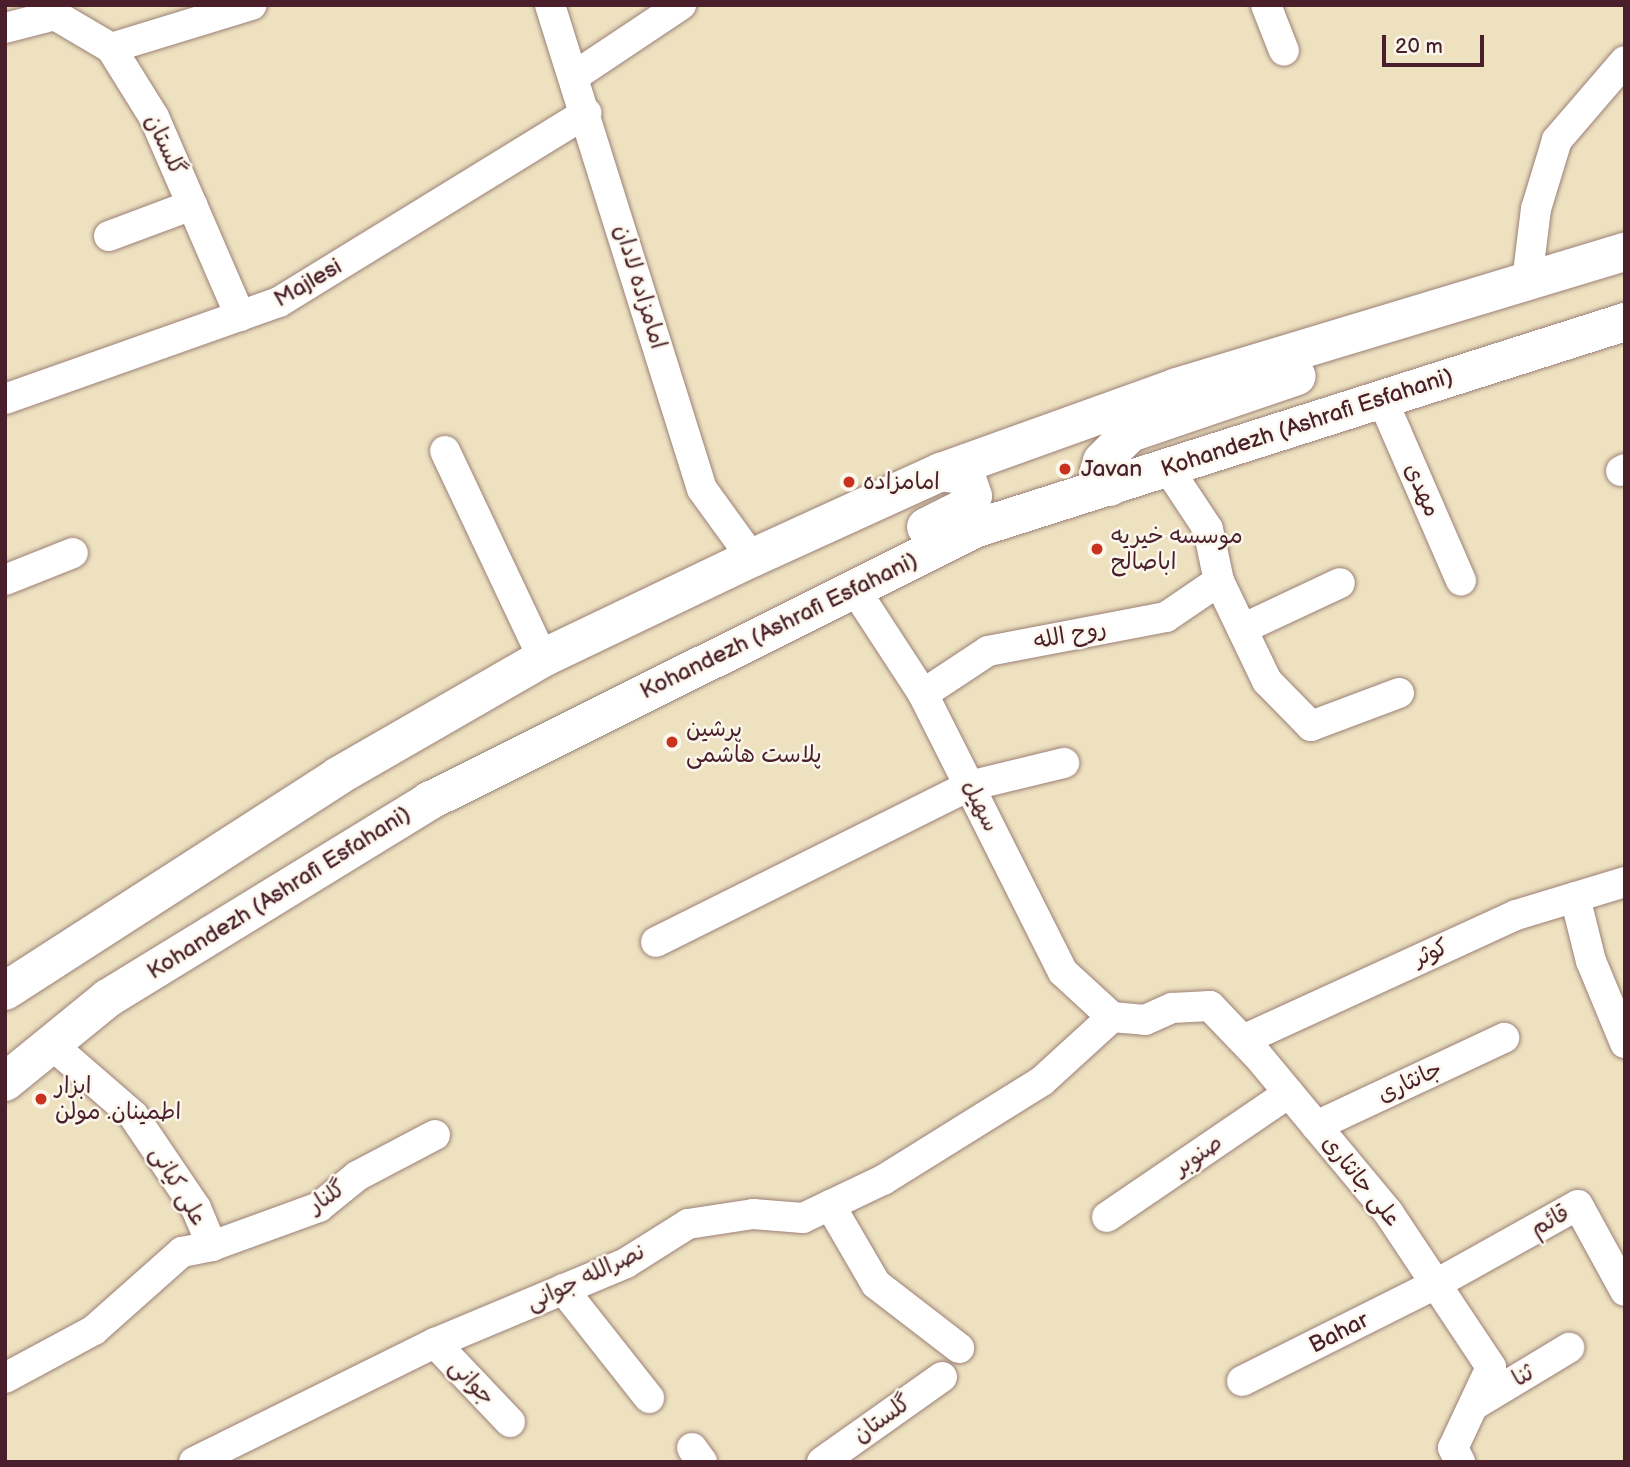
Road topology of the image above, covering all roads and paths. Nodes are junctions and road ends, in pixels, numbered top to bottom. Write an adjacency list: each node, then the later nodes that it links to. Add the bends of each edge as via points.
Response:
1 (252, 5): 7 (street)
2 (550, 5): 10 (street, امامزاده لادان)
3 (681, 5): 10 (street)
4 (1266, 5): 8 (street)
5 (52, 10): 6 (street); 7 (street, گلستان)
6 (5, 28)
7 (111, 48): 12 (street, گلستان, via 153,117)
8 (1284, 51)
9 (1625, 61): 15 (street, via 1557,140 1536,209)
10 (573, 77): 11 (street, امامزاده لادان)
11 (586, 113): 16 (street, Majlesi, via 279,302); 26 (street, امامزاده لادان, via 702,489)
12 (192, 205): 13 (street); 16 (street, گلستان)
13 (109, 236)
14 (1625, 252): 15 (main road)
15 (1527, 281): 18 (main road)
16 (240, 316): 19 (street, Majlesi)
17 (1625, 321): 20 (main road, Kohandezh (Ashrafi Esfahani))
18 (1365, 330): 23 (main road, via 1177,387); 24 (main road, via 1348,356 1130,433 1102,461 1099,471)
19 (5, 399)
20 (1382, 399): 22 (main road, Kohandezh (Ashrafi Esfahani)); 29 (street, مهدی)
21 (445, 452): 34 (street)
22 (1167, 467): 24 (main road, Kohandezh (Ashrafi Esfahani)); 28 (street, via 1208,529)
23 (942, 472): 26 (main road); 33 (main road, via 966,476 973,496 966,507 838,570 766,612)
24 (1110, 487): 31 (main road, Kohandezh (Ashrafi Esfahani), via 977,528)
25 (73, 553): 27 (street)
26 (752, 558): 34 (main road)
27 (5, 580)
28 (1219, 581): 32 (street); 36 (street, روح الله, via 1166,617 988,651)
29 (1461, 581)
30 (1340, 583): 32 (street)
31 (854, 588): 33 (main road, Kohandezh (Ashrafi Esfahani)); 36 (street, سهیل)
32 (1242, 629): 35 (street, via 1267,681 1311,726)
33 (744, 643): 47 (main road, Kohandezh (Ashrafi Esfahani), via 429,801 108,998)
34 (543, 658): 42 (main road, via 338,776)
35 (1399, 693)
36 (923, 694): 38 (street, سهیل)
37 (1064, 763): 38 (street)
38 (969, 786): 41 (street); 43 (street, سهیل, via 1063,972)
39 (1625, 882): 40 (street, کوثر)
40 (1575, 897): 45 (street, کوثر, via 1516,915); 46 (street, via 1591,961)
41 (656, 942)
42 (5, 991)
43 (1112, 1017): 45 (street, علی جانثاری, via 1145,1020 1172,1008 1210,1006); 52 (street, نصرالله جوانی, via 1042,1081 883,1180)
44 (1504, 1038): 50 (street, جانثاری)
45 (1243, 1040): 49 (street, علی جانثاری)
46 (1625, 1043)
47 (51, 1044): 48 (main road, Kohandezh (Ashrafi Esfahani)); 54 (street, علی کیانی, via 133,1115 196,1208)
48 (5, 1082)
49 (1289, 1093): 50 (street, علی جانثاری); 53 (street, صنوبر)
50 (1317, 1126): 55 (street, علی جانثاری, via 1388,1212)
51 (435, 1135): 54 (street, گلنار, via 357,1176 319,1207)
52 (830, 1205): 56 (street, نصرالله جوانی, via 803,1218 753,1214 688,1224 626,1263); 59 (street, via 876,1284)
53 (1107, 1217)
54 (212, 1246): 62 (street, علی کیانی, via 182,1252 94,1330)
55 (1436, 1284): 57 (street, قائم, via 1578,1205); 63 (street, Bahar); 65 (street, علی جانثاری, via 1491,1367)
56 (563, 1290): 58 (street, نصرالله جوانی); 64 (street)
57 (1625, 1291)
58 (435, 1343): 66 (street, جوانی); 67 (street, نصرالله جوانی)
59 (959, 1348)
60 (1569, 1348): 65 (street, ثنا)
61 (942, 1377): 70 (street, گلستان)
62 (5, 1378)
63 (1242, 1381)
64 (649, 1398)
65 (1476, 1404): 68 (street, علی جانثاری)
66 (510, 1422)
67 (246, 1452): 69 (street, نصرالله جوانی)
68 (1448, 1457)
69 (194, 1462)
70 (822, 1462)

